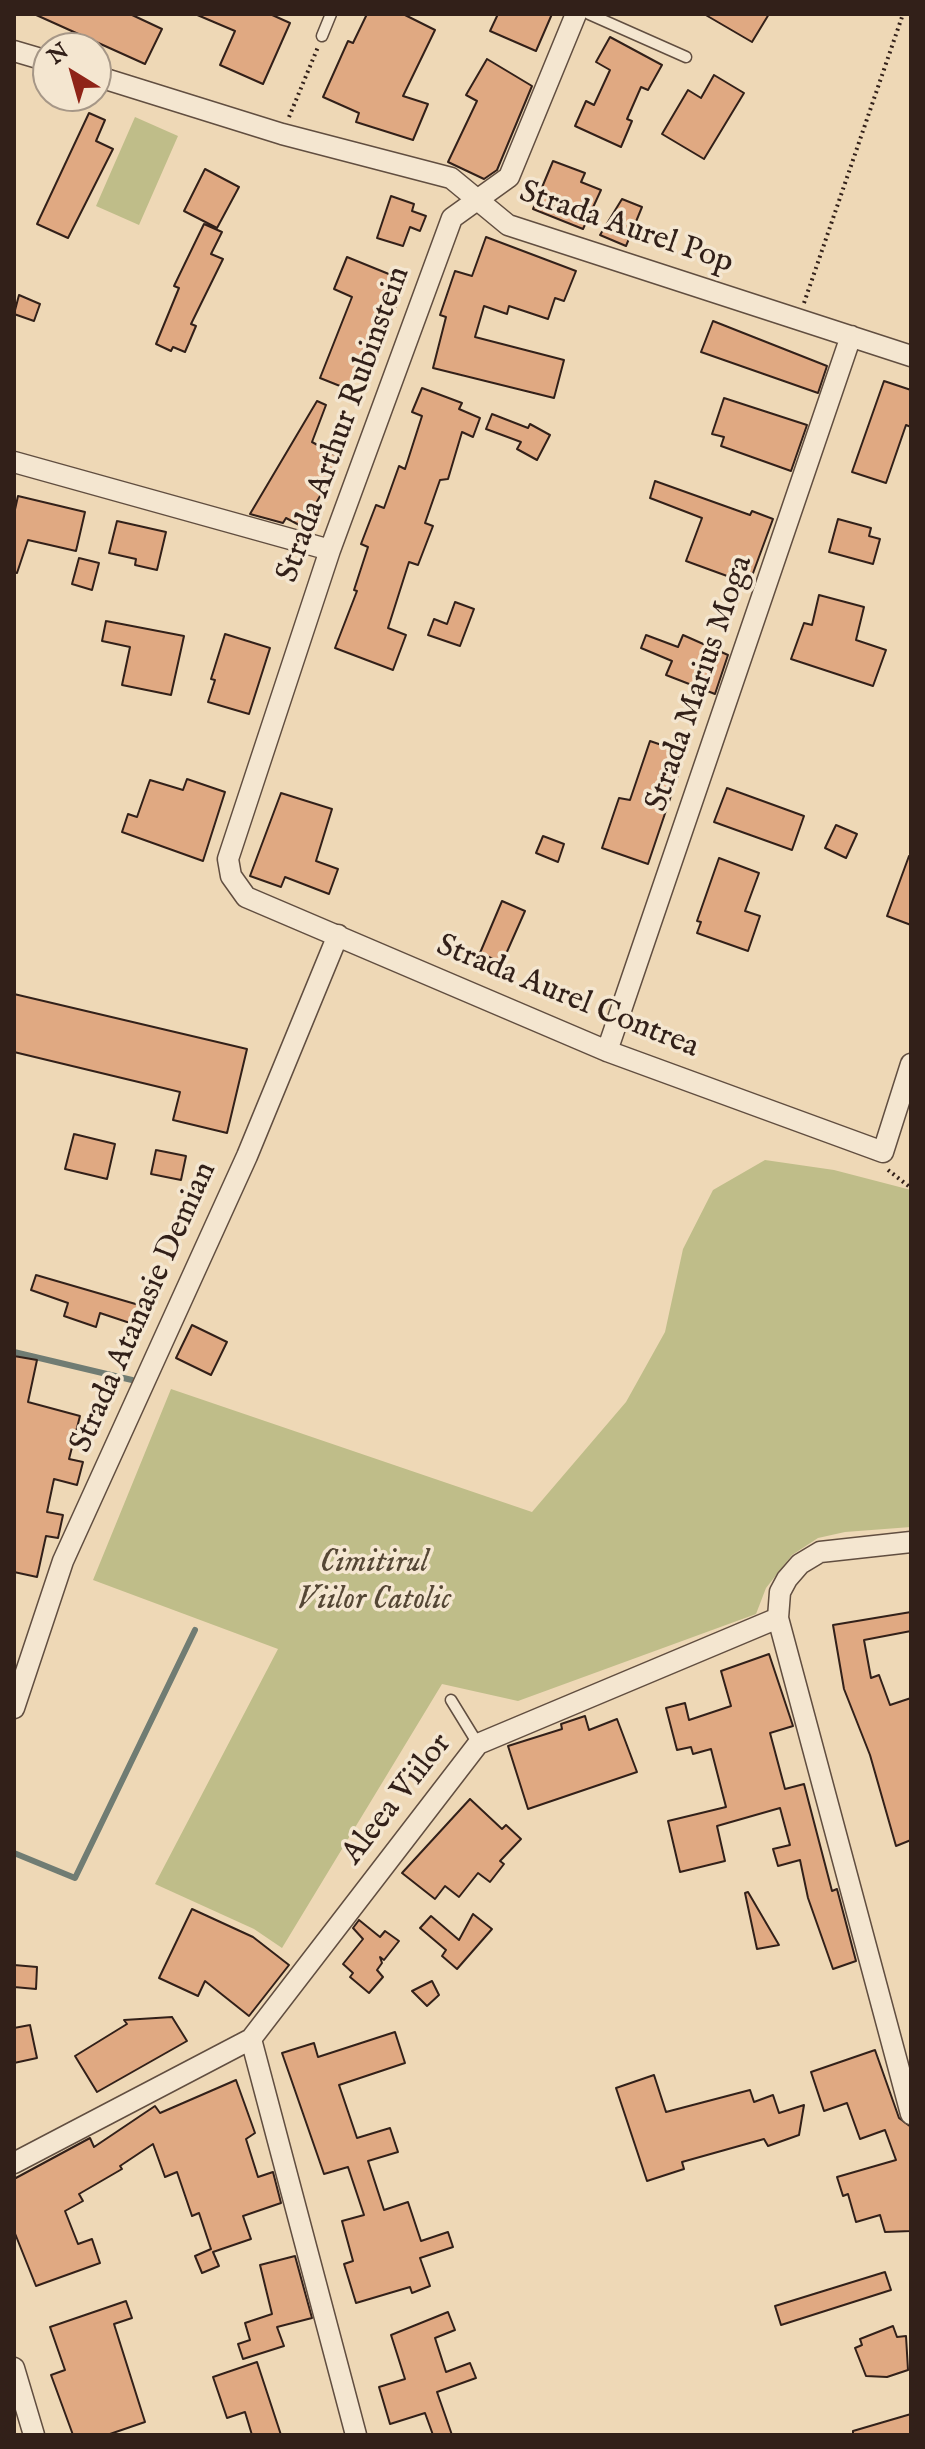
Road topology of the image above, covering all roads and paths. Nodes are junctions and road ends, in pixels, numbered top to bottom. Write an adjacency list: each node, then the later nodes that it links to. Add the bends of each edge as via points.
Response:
1 (331, 14): 5 (lane)
2 (576, 14): 9 (street, Strada Arthur Rubinstein, via 509,177)
3 (589, 14): 6 (lane)
4 (903, 14): 10 (path)
5 (322, 36): 8 (path)
6 (686, 57)
7 (112, 81): 8 (street, Strada Aurel Pop)
8 (282, 134): 9 (street, Strada Aurel Pop, via 451,178)
9 (478, 200): 10 (street, Strada Aurel Pop, via 508,225); 14 (street, Strada Arthur Rubinstein, via 452,218)
10 (799, 319): 11 (street, Strada Aurel Pop)
11 (851, 336): 12 (street, Strada Aurel Pop); 17 (street, Strada Marius Moga)
12 (911, 356)
13 (14, 462): 14 (street)
14 (330, 550): 15 (street, Strada Arthur Rubinstein, via 228,859)
15 (236, 887): 16 (street, Strada Aurel Contrea, via 246,897)
16 (338, 935): 17 (street, Strada Aurel Contrea); 24 (street, Strada Atanasie Demian, via 247,1156 63,1561)
17 (607, 1051): 19 (street, Strada Aurel Contrea)
18 (911, 1064): 19 (street)
19 (883, 1152): 20 (path, via 894,1178)
20 (911, 1188)
21 (911, 1542): 22 (street, via 820,1552 787,1579)
22 (778, 1618): 25 (street, Aleea Viilor); 27 (street)
23 (451, 1700): 25 (lane)
24 (14, 1708)
25 (478, 1744): 26 (street, Aleea Viilor)
26 (251, 2039): 28 (street, Aleea Viilor); 31 (street)
27 (911, 2114)
28 (14, 2163)
29 (14, 2368): 30 (street)
30 (34, 2435)
31 (356, 2435)

